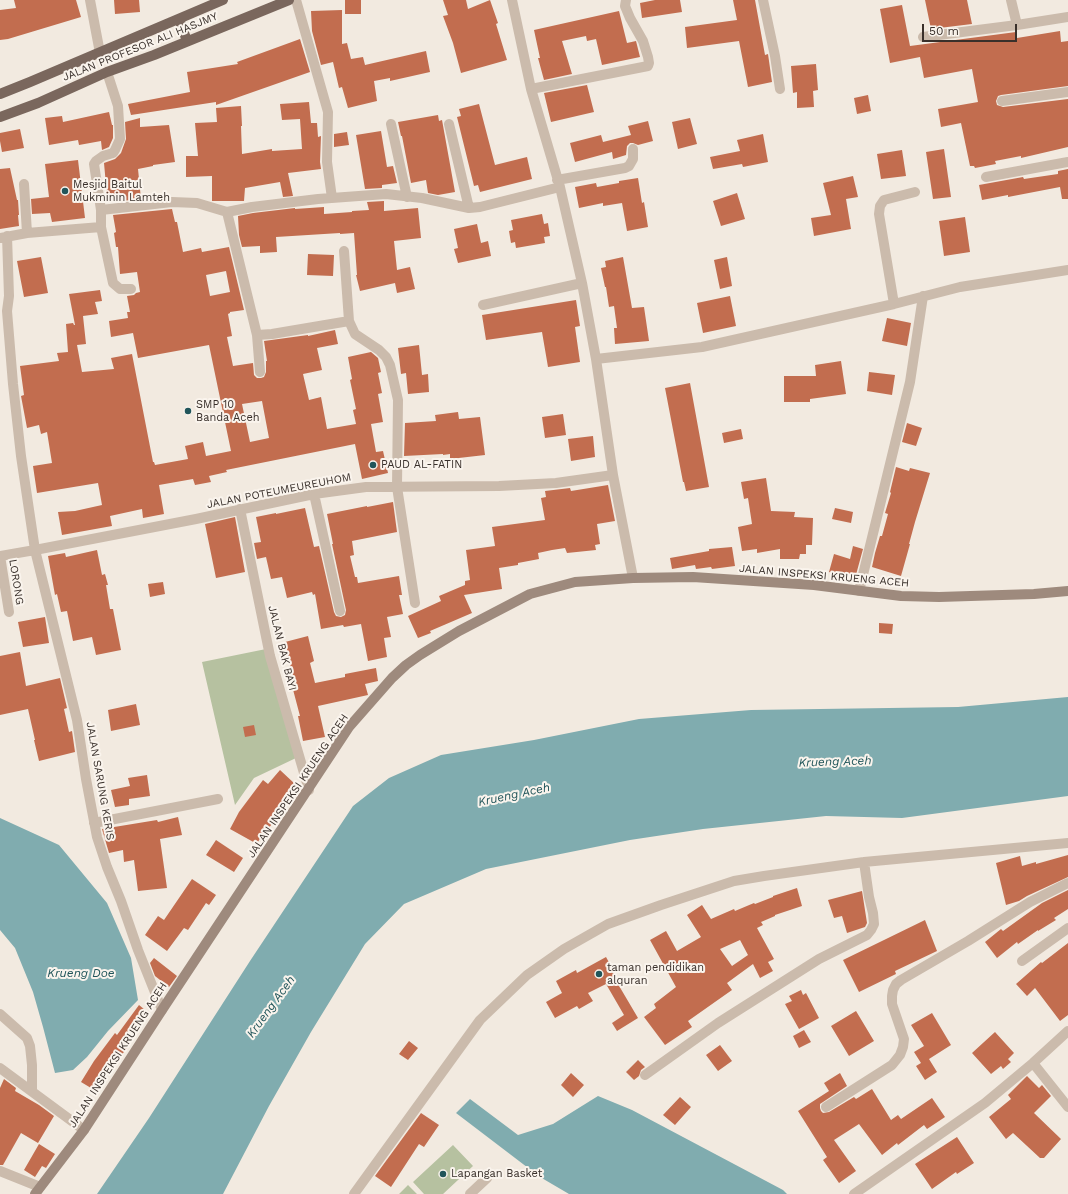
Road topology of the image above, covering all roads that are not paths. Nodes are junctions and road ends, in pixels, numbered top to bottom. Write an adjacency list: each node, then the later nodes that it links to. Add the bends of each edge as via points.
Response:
1 (90, 0): 14 (street)
2 (223, 0): 10 (main road, JALAN PROFESOR ALI HASJMY)
3 (289, 0): 13 (main road, JALAN PROFESOR ALI HASJMY)
4 (296, 0): 31 (street, via 328,112 327,162)
5 (512, 0): 16 (street)
6 (626, 0): 16 (street, via 630,18 643,41 648,66)
7 (764, 0): 17 (street)
8 (1010, 0): 11 (street)
9 (1068, 17): 11 (street)
10 (179, 19): 13 (main road); 14 (main road, JALAN PROFESOR ALI HASJMY)
11 (1017, 25): 12 (street)
12 (923, 37)
13 (187, 41): 15 (main road, JALAN PROFESOR ALI HASJMY)
14 (100, 53): 19 (main road, JALAN PROFESOR ALI HASJMY)
15 (107, 72): 21 (main road, JALAN PROFESOR ALI HASJMY); 33 (street, via 118,106 120,139 113,153 103,156 94,164)
16 (531, 89): 27 (street)
17 (780, 89)
18 (1068, 92): 20 (street)
19 (0, 94)
20 (1002, 101)
21 (0, 117)
22 (391, 124): 30 (street)
23 (448, 124): 32 (street)
24 (633, 149): 27 (street, via 633,159 625,168)
25 (1068, 162): 26 (street)
26 (986, 177)
27 (558, 183): 32 (street, via 480,207); 40 (street)
28 (24, 184): 36 (street)
29 (915, 192): 43 (street, via 884,200 880,206 879,214)
30 (407, 197): 31 (street, via 386,194); 32 (street)
31 (332, 198): 34 (street)
32 (469, 208)
33 (101, 210): 34 (street, via 191,202); 35 (street)
34 (227, 212): 46 (street)
35 (102, 227): 36 (street); 41 (street, via 113,283 120,289)
36 (27, 233): 37 (street)
37 (3, 237): 53 (street, JALAN SARUNG KERIS, via 13,384)
38 (344, 251): 45 (street)
39 (1068, 270): 42 (street, via 960,287)
40 (582, 283): 44 (street); 47 (street)
41 (131, 289)
42 (923, 296): 43 (street); 56 (street, via 910,382)
43 (894, 304): 47 (street, via 702,347)
44 (483, 305)
45 (349, 320): 46 (street); 50 (street, via 354,334 386,356 390,365 398,400)
46 (256, 335): 48 (street)
47 (596, 359): 49 (street)
48 (260, 372)
49 (613, 475): 50 (street, JALAN POTEUMEUREUHOM, via 556,483); 55 (street)
50 (397, 487): 51 (street, JALAN POTEUMEUREUHOM, via 366,487); 58 (street)
51 (314, 494): 52 (street, JALAN POTEUMEUREUHOM); 59 (street)
52 (240, 509): 53 (street, JALAN POTEUMEUREUHOM); 61 (street, JALAN BAK BAYI, via 270,656)
53 (35, 550): 54 (street, JALAN POTEUMEUREUHOM); 63 (street, JALAN SARUNG KERIS, via 77,720)
54 (0, 556): 60 (street, LORONG)
55 (633, 578): 56 (street, JALAN INSPEKSI KRUENG ACEH, via 693,577 814,585); 61 (street, JALAN INSPEKSI KRUENG ACEH, via 575,582 530,594 459,631 420,655 392,678 349,727)
56 (859, 591): 57 (street, JALAN INSPEKSI KRUENG ACEH, via 939,597)
57 (1068, 591)
58 (415, 603)
59 (340, 611)
60 (9, 612)
61 (309, 790): 69 (street, JALAN INSPEKSI KRUENG ACEH)
62 (218, 799): 63 (street)
63 (94, 823): 69 (street, JALAN SARUNG KERIS, via 107,867)
64 (1068, 843): 65 (street)
65 (864, 862): 74 (street, via 874,918 874,924 867,935 812,964 718,1023); 82 (street, via 734,881 608,924 564,949 526,975 480,1020)
66 (1068, 883): 76 (street, via 1030,902 896,984 892,1004 904,1039 900,1055 892,1065)
67 (1068, 928): 68 (street)
68 (1022, 960)
69 (162, 1010): 78 (street, JALAN INSPEKSI KRUENG ACEH)
70 (0, 1014): 75 (street, via 27,1038 32,1065)
71 (1068, 1031): 72 (street)
72 (1034, 1063): 77 (street); 84 (street, via 985,1103)
73 (0, 1068): 75 (street)
74 (645, 1075)
75 (32, 1092): 78 (street)
76 (826, 1106)
77 (1068, 1107)
78 (84, 1130): 81 (street, JALAN INSPEKSI KRUENG ACEH)
79 (0, 1171): 81 (street)
80 (487, 1178): 83 (street)
81 (38, 1191)
82 (354, 1194)
83 (470, 1194)
84 (854, 1194)

